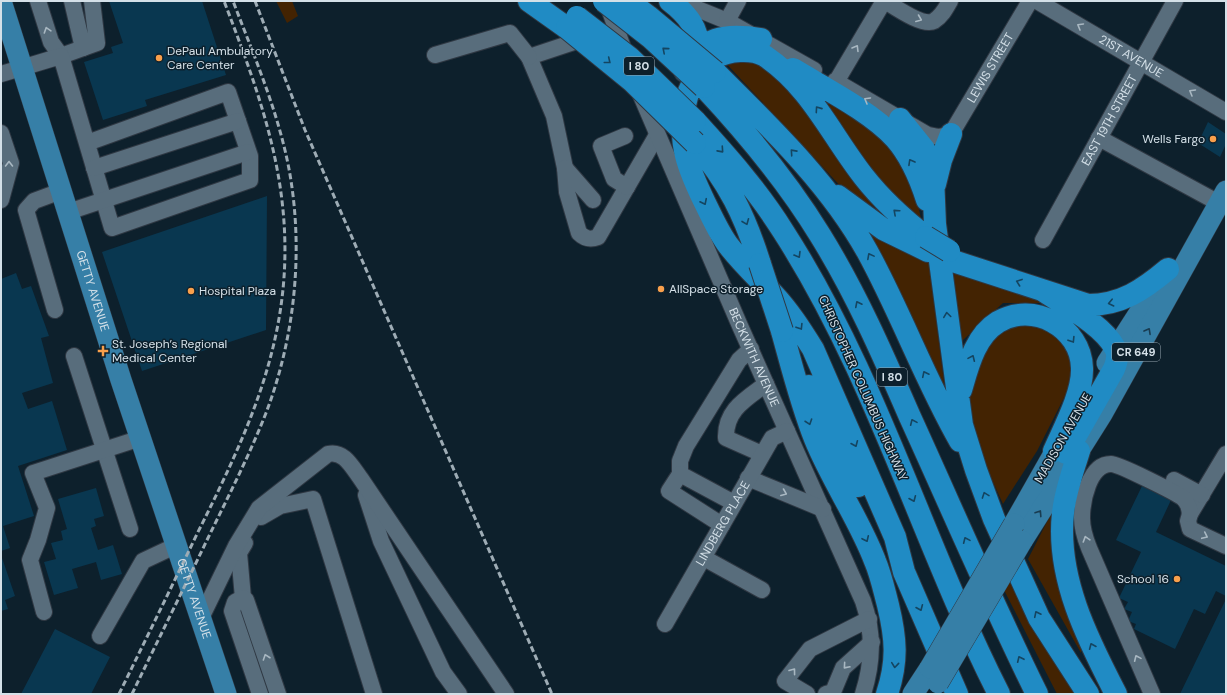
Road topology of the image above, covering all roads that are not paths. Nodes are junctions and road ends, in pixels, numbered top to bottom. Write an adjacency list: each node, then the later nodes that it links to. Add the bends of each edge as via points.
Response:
1 (38, 1): 24 (street, one-way to 1, via 51,42)
2 (72, 1): 17 (street)
3 (528, 1): 18 (highway)
4 (554, 1): 18 (highway, CHRISTOPHER COLUMBUS HIGHWAY / I 80)
5 (605, 1): 19 (street, BECKWITH AVENUE); 30 (highway, I 80, one-way to 5, bridge)
6 (628, 1): 30 (highway, bridge, via 648,16)
7 (738, 1): 16 (street)
8 (884, 1): 9 (street, one-way to 9, via 926,22 933,22); 31 (street, one-way to 8)
9 (950, 1)
10 (1030, 1): 36 (street, LEWIS STREET)
11 (1037, 1): 26 (street, 21ST AVENUE, one-way to 11)
12 (1176, 1): 26 (street, EAST 19TH STREET)
13 (1, 2): 27 (main road, GETTY AVENUE)
14 (676, 3): 16 (street); 22 (highway, via 695,29 699,44); 28 (street, via 640,20 631,38)
15 (93, 8): 17 (street); 21 (street, via 97,43)
16 (727, 21): 20 (street)
17 (77, 22): 21 (street)
18 (572, 23): 59 (highway, one-way to 59, bridge, via 695,143 717,170 732,192 748,226); 110 (highway, CHRISTOPHER COLUMBUS HIGHWAY / I 80, one-way to 110, bridge, via 630,58 695,121 737,167 783,230 823,299 857,370)
19 (618, 34): 25 (street, via 577,41); 28 (street, BECKWITH AVENUE)
20 (762, 47): 22 (highway, via 748,37 723,37 709,42); 31 (street); 42 (highway, via 719,56 711,60 694,79 682,127); 55 (highway, one-way to 20, via 894,211 864,177 810,98); 55 (highway, one-way to 20, via 915,169 903,148 887,130 855,107 789,67)
21 (83, 48): 24 (street)
22 (698, 52): 42 (highway, via 688,64 677,91 672,123 676,144)
23 (435, 55): 25 (street, via 510,33)
24 (61, 56): 27 (street); 40 (street)
25 (529, 57): 44 (street, via 554,116)
26 (1141, 62): 32 (street, 21ST AVENUE, one-way to 26); 39 (street, EAST 19TH STREET)
27 (22, 67): 29 (street); 48 (main road, GETTY AVENUE)
28 (631, 70): 37 (street, BECKWITH AVENUE)
29 (1, 74)
30 (709, 80): 45 (highway, one-way to 30, via 756,113); 111 (highway, I 80, one-way to 30, via 884,358 839,268 776,171)
31 (836, 82): 33 (street, one-way to 31)
32 (1226, 112)
33 (900, 119): 36 (street, via 935,137 941,138); 47 (highway, via 924,149 931,166)
34 (238, 122): 40 (street, via 228,92); 41 (street); 43 (street)
35 (1, 133): 50 (street, one-way to 35, via 11,162)
36 (951, 134): 47 (highway, via 941,160)
37 (657, 135): 46 (street); 60 (street, BECKWITH AVENUE)
38 (626, 136): 46 (street, via 601,146 614,179)
39 (1099, 138): 49 (street); 54 (street, EAST 19TH STREET)
40 (87, 143): 43 (street)
41 (248, 152): 52 (street); 52 (street, via 250,180 112,228)
42 (688, 167): 88 (highway, one-way to 88, via 727,244 796,321 813,349 895,537)
43 (94, 168): 52 (street)
44 (565, 168): 46 (street, via 567,192 579,233 584,237 598,237); 51 (street)
45 (812, 173): 55 (highway, via 884,230); 72 (highway, one-way to 45, via 941,409 866,250)
46 (627, 187)
47 (934, 190): 55 (highway)
48 (61, 191): 53 (main road, GETTY AVENUE); 58 (street, via 34,200 26,210)
49 (1223, 194): 56 (main road, MADISON AVENUE / CR 649); 69 (main road, MADISON AVENUE / CR 649, one-way to 49)
50 (1, 197)
51 (593, 200)
52 (104, 201): 53 (street)
53 (68, 212): 66 (main road, GETTY AVENUE)
54 (1043, 240)
55 (938, 245): 57 (highway, one-way to 55, via 996,274); 64 (highway, one-way to 55)
56 (1168, 269): 57 (highway, one-way to 57, via 1134,295 1103,305 1088,305); 61 (main road, MADISON AVENUE / CR 649)
57 (1042, 290): 61 (highway, via 1098,328)
58 (55, 310)
59 (782, 331): 88 (highway, via 886,542); 107 (highway, one-way to 107, via 815,440 864,536 883,584 892,621 895,650 893,676)
60 (751, 349): 63 (street, BECKWITH AVENUE); 73 (street, via 739,360 686,446 680,461)
61 (1116, 349): 68 (main road, MADISON AVENUE / CR 649); 77 (highway, via 1118,360 1114,369 1060,462)
62 (74, 356): 67 (street)
63 (766, 384): 65 (street, BECKWITH AVENUE); 70 (street, via 738,405 726,431 726,438 732,442)
64 (959, 395): 68 (highway, one-way to 68, via 978,343 998,322 1029,315 1056,322 1078,348 1082,368 1074,403); 72 (highway, via 962,425)
65 (787, 431): 70 (street, LINDBERG PLACE, via 772,438); 80 (street, BECKWITH AVENUE)
66 (141, 438): 67 (street); 85 (main road, GETTY AVENUE)
67 (105, 449): 83 (street); 91 (street, via 33,473 47,508 30,560)
68 (1054, 451): 84 (main road, MADISON AVENUE / CR 649)
69 (1079, 451): 77 (main road, MADISON AVENUE / CR 649); 113 (highway, one-way to 69, via 1082,624 1064,562 1062,512)
70 (762, 454): 74 (street, LINDBERG PLACE)
71 (1226, 454): 78 (street)
72 (976, 470): 112 (highway, one-way to 72, via 1038,618 994,519)
73 (680, 474): 79 (street); 82 (street, via 669,491)
74 (748, 478): 79 (street, LINDBERG PLACE); 80 (street, one-way to 80)
75 (361, 479): 92 (street, via 343,456 335,452 328,454 259,508 236,546); 102 (street, via 382,541 444,672); 103 (street)
76 (1174, 480): 78 (street)
77 (1057, 486): 84 (main road, MADISON AVENUE / CR 649, one-way to 77)
78 (1202, 495): 81 (street)
79 (734, 502): 82 (street, LINDBERG PLACE)
80 (823, 509): 93 (street, BECKWITH AVENUE)
81 (1189, 518): 86 (street, one-way to 86, via 1190,528); 114 (street, one-way to 81, via 1089,548 1084,534 1083,505 1088,486 1096,472 1102,466 1111,464 1132,471 1182,497 1189,504)
82 (722, 525): 87 (street, LINDBERG PLACE)
83 (130, 530)
84 (1018, 532): 97 (main road, MADISON AVENUE / CR 649, bridge)
85 (177, 545): 92 (main road, GETTY AVENUE); 95 (street, via 143,561)
86 (1226, 546)
87 (704, 558): 89 (street); 94 (street, LINDBERG PLACE)
88 (904, 572): 109 (highway, one-way to 109)
89 (762, 590)
90 (243, 598): 99 (street, via 235,602 232,611); 100 (street, one-way to 90, via 246,600); 101 (street, via 239,553 260,517 280,506 312,499)
91 (44, 612)
92 (201, 618): 98 (main road, GETTY AVENUE)
93 (869, 618): 96 (street, BECKWITH AVENUE); 104 (street, one-way to 93, via 785,681 810,649)
94 (665, 624)
95 (100, 636)
96 (872, 642): 105 (street, one-way to 105, via 843,668 833,692); 106 (street, BECKWITH AVENUE, via 870,673)
97 (933, 685): 108 (main road, MADISON AVENUE / CR 649)
98 (226, 694)
99 (260, 694)
100 (278, 694)
101 (374, 694)
102 (458, 694)
103 (506, 694)
104 (808, 694)
105 (826, 694)
106 (863, 694)
107 (887, 694)
108 (913, 694)
109 (957, 694)
110 (999, 694)
111 (1037, 694)
112 (1088, 694)
113 (1116, 694)
114 (1152, 694)

